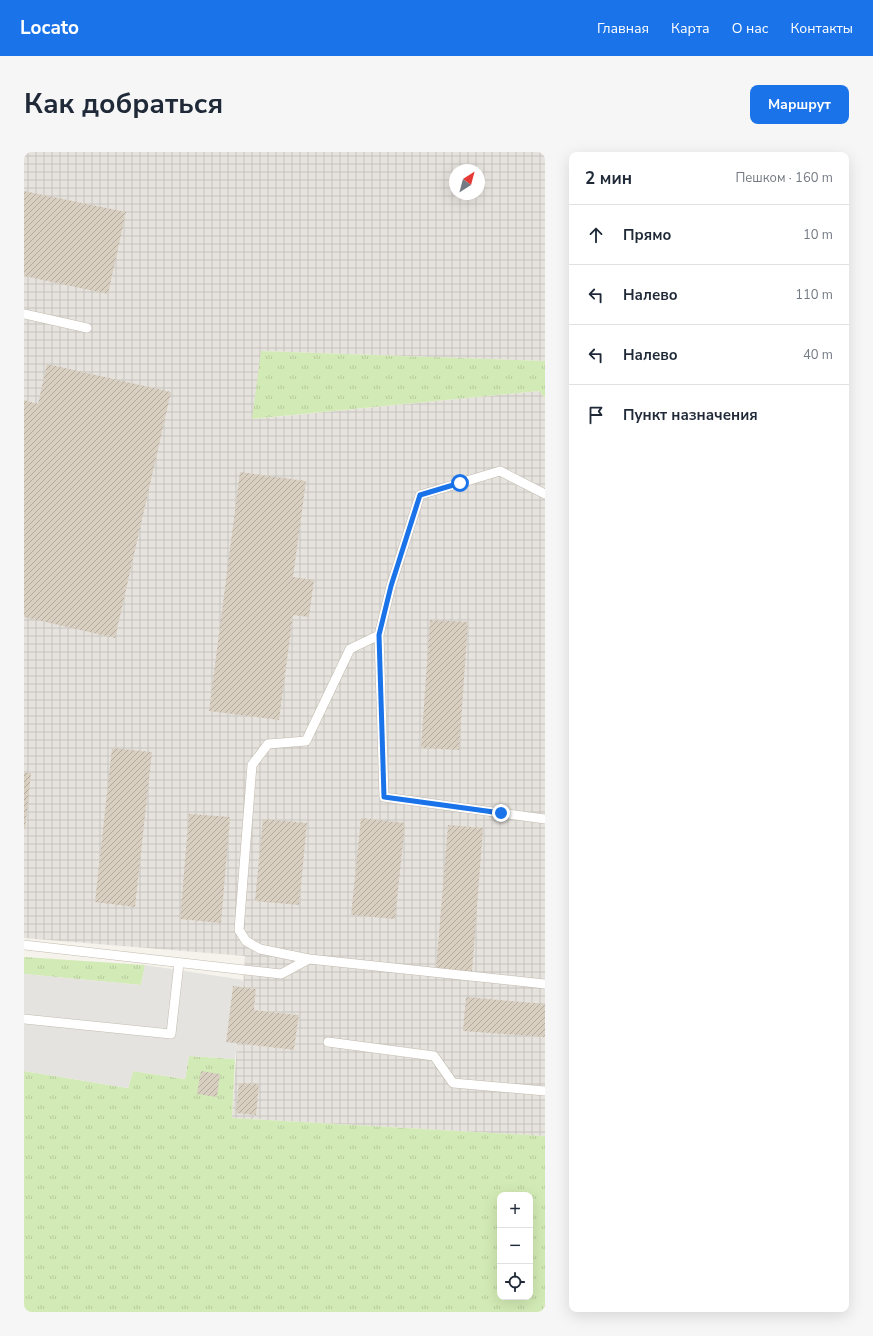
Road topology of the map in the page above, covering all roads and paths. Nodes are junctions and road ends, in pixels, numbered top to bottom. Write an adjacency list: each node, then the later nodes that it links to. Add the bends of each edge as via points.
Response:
1 (24, 314): 2 (lane)
2 (87, 328)
3 (545, 494): 4 (lane, via 500,471 420,495 391,586)
4 (379, 635): 5 (lane, via 384,797); 7 (lane, via 350,649 306,741 268,744 252,766 240,930 246,941 260,949)
5 (545, 819)
6 (24, 945): 8 (lane)
7 (309, 959): 8 (lane, via 281,974); 9 (lane)
8 (180, 963): 10 (lane, via 172,1034)
9 (545, 984)
10 (24, 1019)
11 (328, 1042): 12 (lane, via 434,1056 453,1083)
12 (545, 1091)

